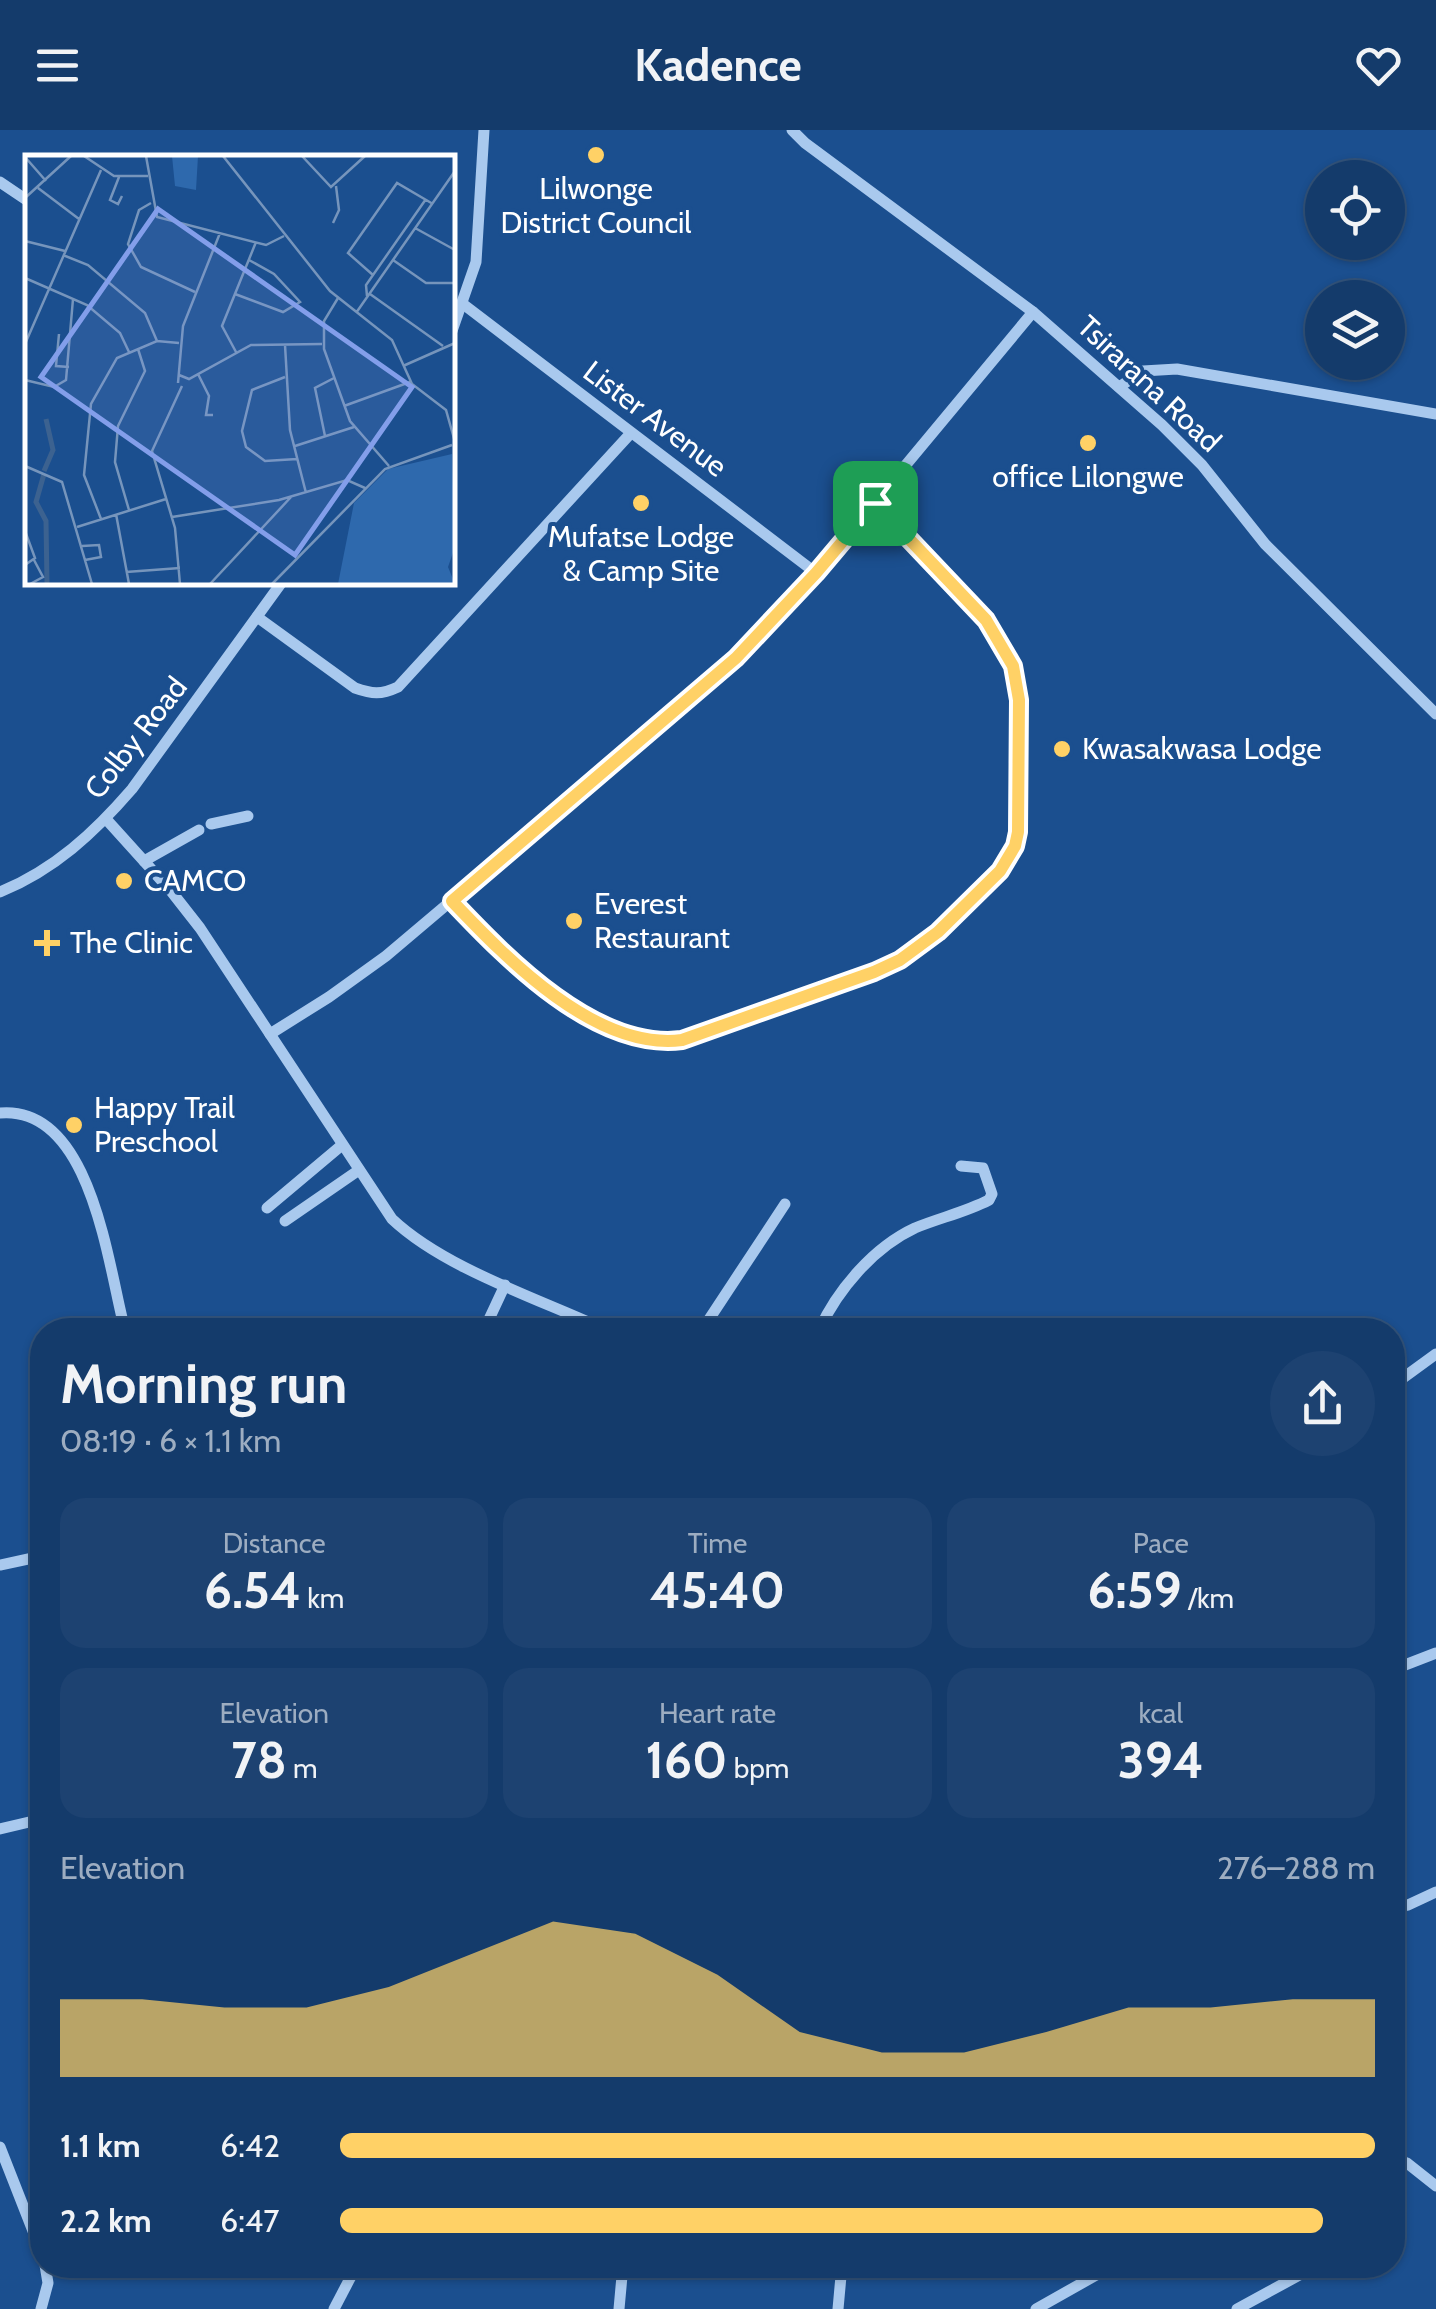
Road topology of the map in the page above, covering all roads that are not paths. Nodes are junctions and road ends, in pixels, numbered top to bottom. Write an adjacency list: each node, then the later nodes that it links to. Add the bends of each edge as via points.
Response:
1 (484, 130): 5 (street, via 479,241)
2 (792, 130): 6 (street, Tsirarana Road)
3 (0, 182): 4 (street)
4 (25, 199)
5 (463, 304): 7 (street); 10 (street, Lister Avenue)
6 (1033, 312): 8 (street, Tsirarana Road); 11 (street)
7 (455, 324)
8 (1119, 387): 9 (street, via 1144,370 1177,369); 15 (street, Tsirarana Road, via 1184,445 1272,552)
9 (1436, 414)
10 (631, 433): 12 (street, Lister Avenue); 14 (street, via 398,687 384,694 355,688)
11 (875, 503): 12 (street); 20 (street, via 997,634 1017,682 1015,846 1000,871 938,932 874,972 696,1037 658,1042 621,1034 545,987)
12 (816, 573): 20 (street, via 723,670)
13 (280, 585): 14 (street, Colby Road)
14 (257, 617): 17 (street, Colby Road)
15 (1436, 714)
16 (248, 816): 18 (street, via 205,827)
17 (106, 819): 18 (street); 19 (street, Colby Road, via 45,871)
18 (144, 861): 21 (street, via 200,928)
19 (0, 892)
20 (452, 901): 21 (street, via 359,976)
21 (270, 1034): 23 (street)
22 (0, 1113): 30 (street, via 16,1112 54,1132 78,1169 99,1215)
23 (342, 1145): 25 (street); 27 (street)
24 (961, 1166): 34 (street, via 984,1168 990,1200 896,1240 842,1290)
25 (358, 1170): 28 (street); 29 (street, via 405,1231)
26 (784, 1204): 33 (street)
27 (268, 1208)
28 (285, 1221)
29 (506, 1285): 31 (street); 32 (street)
30 (122, 1318)
31 (490, 1318)
32 (579, 1318)
33 (710, 1318)
34 (826, 1318)
35 (1436, 1354): 36 (street)
36 (1405, 1377)
37 (30, 1559): 38 (street)
38 (0, 1566)
39 (1436, 1652): 40 (street)
40 (1405, 1665)
41 (30, 1821): 42 (street)
42 (0, 1828)
43 (1436, 1892): 44 (street)
44 (1405, 1903)
45 (0, 2148): 49 (street)
46 (1405, 2164): 47 (street)
47 (1434, 2179)
48 (30, 2212): 49 (street)
49 (27, 2214): 50 (street)
50 (30, 2222)
51 (47, 2278): 57 (street)
52 (350, 2278): 58 (street)
53 (622, 2278): 59 (street)
54 (841, 2278): 60 (street)
55 (1091, 2278): 61 (street)
56 (1294, 2278): 62 (street)
57 (42, 2309)
58 (334, 2309)
59 (619, 2309)
60 (838, 2309)
61 (1036, 2309)
62 (1237, 2309)

